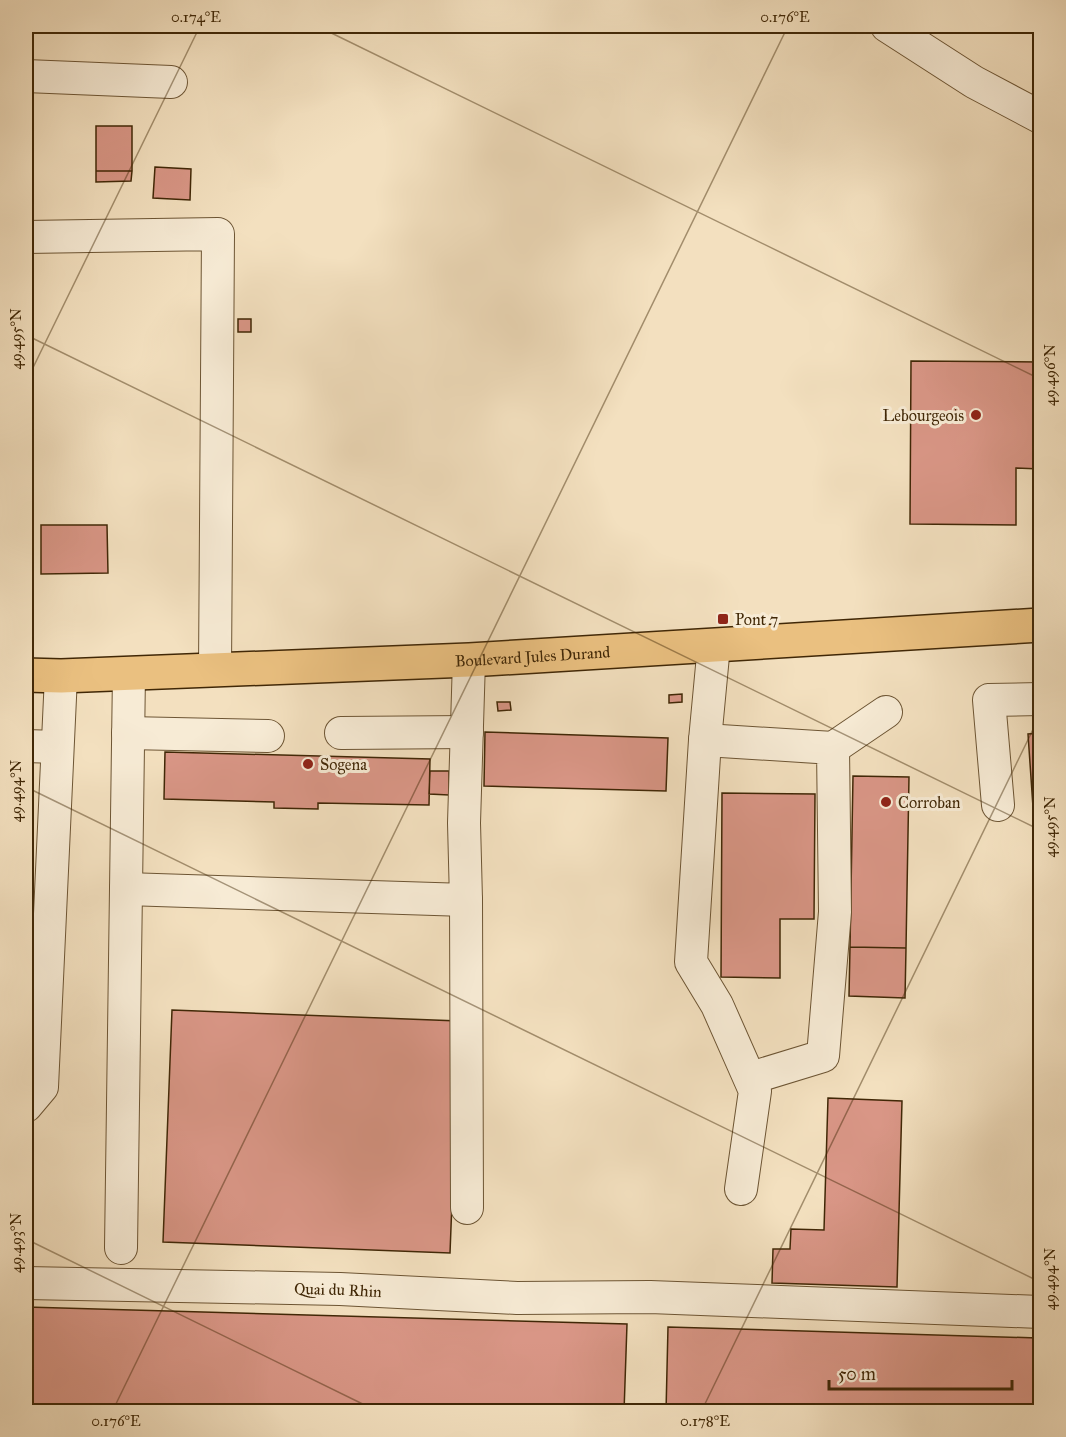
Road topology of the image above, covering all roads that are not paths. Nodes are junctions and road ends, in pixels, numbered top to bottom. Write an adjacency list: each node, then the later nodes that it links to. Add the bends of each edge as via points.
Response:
1 (887, 26): 4 (lane, via 974,82)
2 (26, 76): 3 (lane)
3 (171, 82)
4 (1041, 117)
5 (26, 237): 9 (lane, via 218,234)
6 (1041, 625): 7 (main road, Boulevard Jules Durand)
7 (714, 645): 8 (main road, Boulevard Jules Durand); 19 (lane)
8 (469, 660): 9 (main road, Boulevard Jules Durand); 16 (lane)
9 (215, 670): 10 (main road, Boulevard Jules Durand)
10 (129, 673): 12 (main road, Boulevard Jules Durand); 15 (lane)
11 (26, 675): 12 (main road, Boulevard Jules Durand)
12 (61, 676): 21 (lane)
13 (1041, 699): 23 (lane, via 989,700)
14 (886, 712): 22 (lane)
15 (128, 732): 18 (lane); 24 (lane)
16 (466, 732): 17 (lane); 25 (lane)
17 (341, 733)
18 (268, 736)
19 (705, 740): 22 (lane); 26 (lane, via 691,962 717,1005)
20 (26, 746): 21 (lane)
21 (57, 747): 27 (lane, via 42,1087)
22 (833, 748): 26 (lane, via 835,912 824,1056)
23 (998, 805)
24 (126, 889): 25 (lane); 30 (lane)
25 (466, 900): 29 (lane)
26 (751, 1078): 28 (lane, via 755,1091)
27 (26, 1107)
28 (741, 1189)
29 (467, 1208)
30 (121, 1248)
31 (26, 1283): 32 (lane, Quai du Rhin, via 340,1289 516,1298 650,1297)
32 (1041, 1312)

